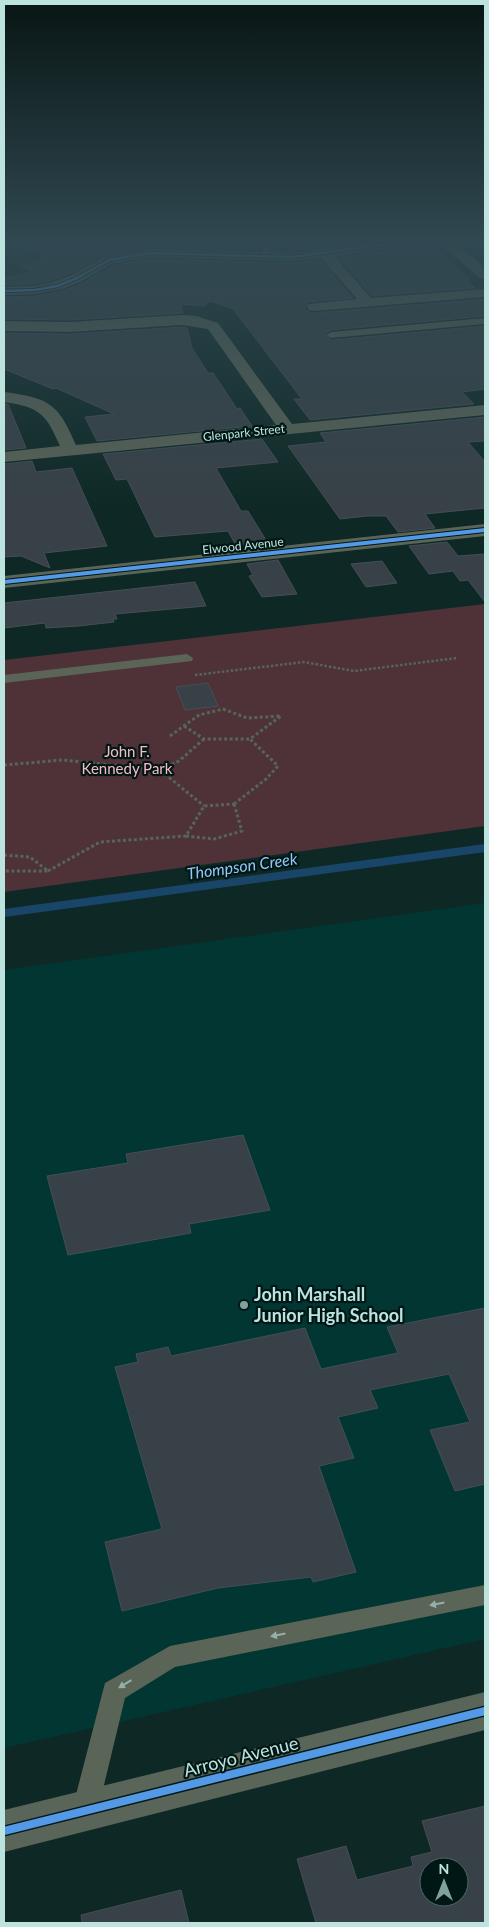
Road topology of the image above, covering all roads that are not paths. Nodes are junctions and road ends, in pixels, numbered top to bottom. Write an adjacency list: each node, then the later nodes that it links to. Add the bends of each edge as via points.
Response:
1 (217, 331): 6 (street)
2 (379, 331): 3 (lane)
3 (331, 335)
4 (4, 397): 7 (street, via 41,405 54,415)
5 (485, 410): 6 (street, Glenpark Street)
6 (287, 429): 7 (street, Glenpark Street)
7 (70, 450): 8 (street, Glenpark Street)
8 (4, 456)
9 (485, 530): 10 (street, Elwood Avenue)
10 (4, 582)
11 (187, 658): 12 (lane)
12 (4, 679)
13 (485, 1595): 15 (lane, one-way to 15, via 170,1657 114,1691)
14 (485, 1711): 15 (street, Arroyo Avenue)
15 (85, 1810): 16 (street, Arroyo Avenue)
16 (4, 1830)

